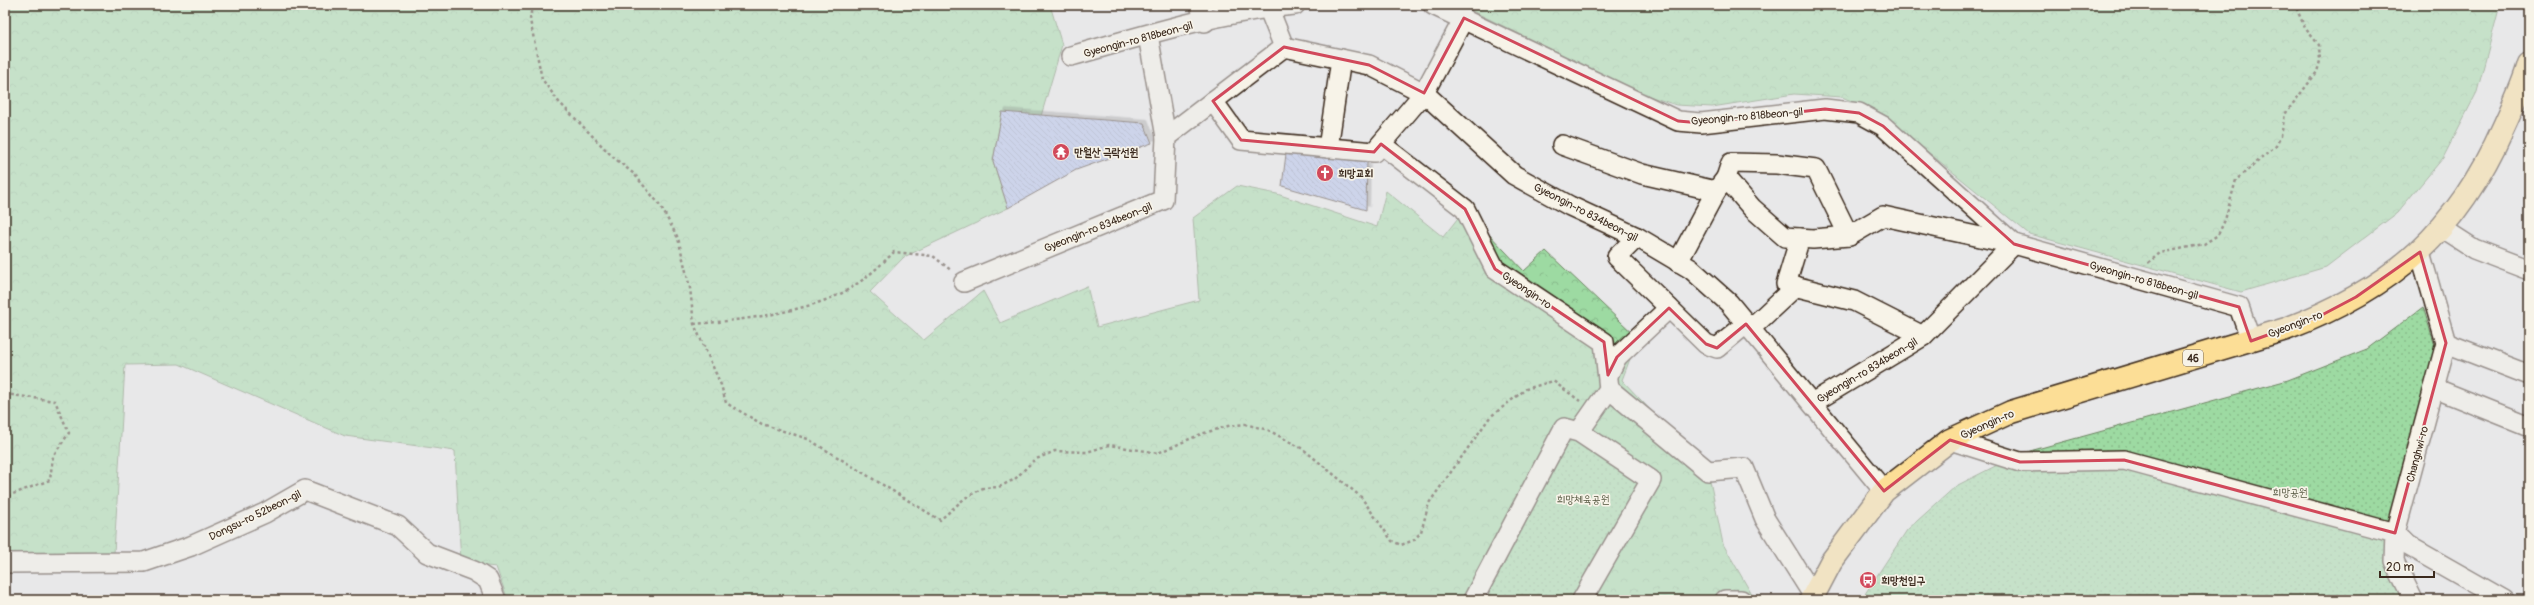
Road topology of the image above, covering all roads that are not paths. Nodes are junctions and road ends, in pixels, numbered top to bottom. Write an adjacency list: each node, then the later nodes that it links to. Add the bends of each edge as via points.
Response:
1 (1295, 5): 3 (street, Gyeongin-ro 818beon-gil)
2 (1433, 5): 5 (street, Gyeongin-ro 818beon-gil)
3 (1268, 7): 4 (street, Gyeongin-ro 818beon-gil); 7 (street)
4 (1202, 13): 6 (street, Gyeongin-ro 818beon-gil)
5 (1464, 18): 11 (street); 22 (street, Gyeongin-ro 818beon-gil, via 1678,121 1701,123 1825,109 1859,113 1883,126)
6 (1148, 35): 8 (street, Gyeongin-ro 818beon-gil); 13 (street)
7 (1284, 46): 9 (street, Gyeongin-ro 834beon-gil); 12 (street)
8 (1071, 56)
9 (1341, 59): 11 (street, Gyeongin-ro 834beon-gil, via 1369,65); 16 (street)
10 (2529, 64): 18 (main road, Gyeongin-ro / 46, via 2524,83 2496,145 2471,191)
11 (1424, 93): 14 (street); 20 (street, Gyeongin-ro 834beon-gil, via 1514,175 1570,206)
12 (1213, 101): 13 (street); 16 (street, via 1241,140)
13 (1166, 137): 26 (street, Gyeongin-ro 834beon-gil, via 1163,200)
14 (1381, 144): 16 (street, via 1374,152); 34 (street, Gyeongin-ro, via 1465,209 1495,269 1604,342)
15 (1562, 145): 17 (street, via 1642,174)
16 (1328, 148)
17 (1721, 185): 19 (street, via 1731,163 1777,164 1816,169); 21 (street, Gyeongin-ro 818beon-gil, via 1785,237); 24 (street)
18 (2443, 229): 23 (main road, Gyeongin-ro / 46); 25 (street, via 2474,249)
19 (1850, 236): 21 (street, Gyeongin-ro 818beon-gil); 22 (street, Gyeongin-ro 818beon-gil, via 1883,216)
20 (1637, 237): 24 (street, Gyeongin-ro 834beon-gil); 28 (street, via 1617,257)
21 (1800, 238): 27 (street, via 1786,284)
22 (2014, 244): 30 (street); 31 (street, Gyeongin-ro 818beon-gil, via 2239,307)
23 (2420, 252): 31 (main road, Gyeongin-ro / 46, via 2390,276 2320,316); 32 (street)
24 (1678, 262): 29 (street, Gyeongin-ro 834beon-gil, via 1691,269 1729,303)
25 (2529, 270)
26 (964, 282)
27 (1796, 286): 29 (street); 30 (street, via 1854,301)
28 (1668, 308): 29 (street, via 1706,344 1717,348); 34 (street, via 1618,357)
29 (1748, 326): 36 (street, Gyeongin-ro 834beon-gil)
30 (1923, 336): 36 (street, Gyeongin-ro 834beon-gil)
31 (2250, 341): 39 (main road, Gyeongin-ro / 46, via 2011,412)
32 (2446, 343): 33 (street); 35 (street, Changhwi-ro)
33 (2529, 375)
34 (1609, 382): 38 (street); 43 (street, via 1708,471 1744,468 1765,519)
35 (2434, 388): 37 (street); 41 (street, Changhwi-ro)
36 (1812, 403): 40 (street, Gyeongin-ro 834beon-gil)
37 (2529, 426)
38 (1579, 432): 45 (street, via 1564,428); 46 (street, via 1651,480)
39 (1950, 440): 40 (main road, Gyeongin-ro / 46); 41 (street, Gyeongin-ro, via 2020,462 2124,460)
40 (1884, 491): 43 (main road, Gyeongin-ro / 46, via 1831,562)
41 (2396, 533): 49 (street, Changhwi-ro, via 2394,561); 50 (street, via 2407,545)
42 (5, 563): 44 (street, Dongsu-ro 52beon-gil, via 144,562 191,546 265,513 305,490 398,526 427,553 488,580)
43 (1812, 598)
44 (496, 600)
45 (1473, 600)
46 (1582, 600)
47 (1725, 600): 48 (street)
48 (1741, 600)
49 (2413, 600)
50 (2504, 600)

